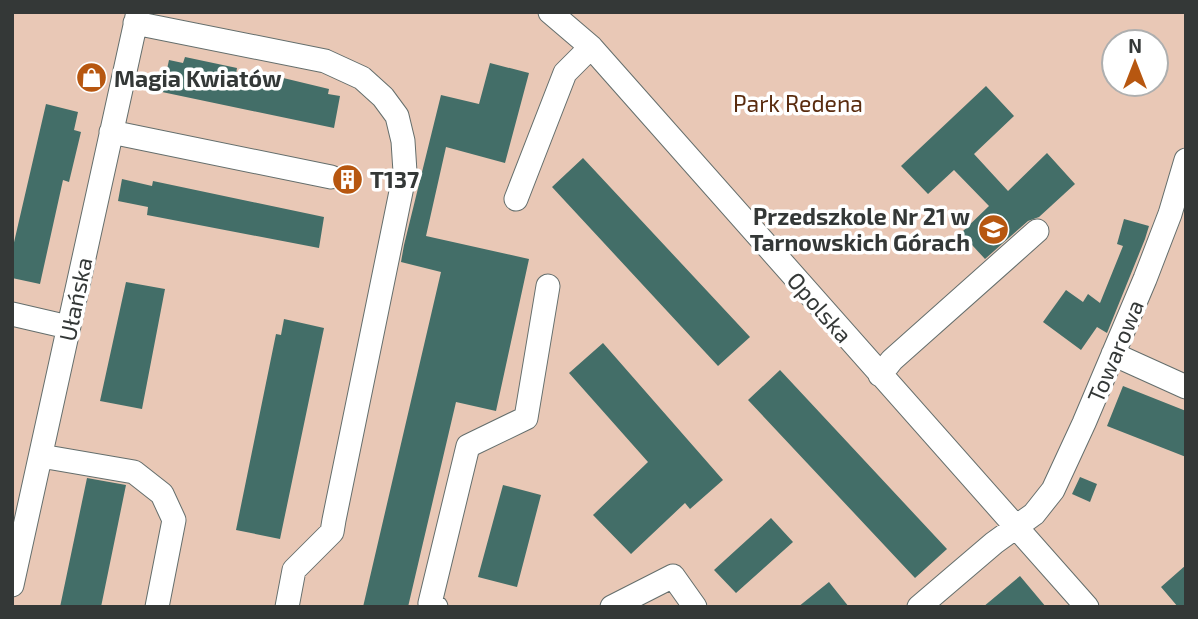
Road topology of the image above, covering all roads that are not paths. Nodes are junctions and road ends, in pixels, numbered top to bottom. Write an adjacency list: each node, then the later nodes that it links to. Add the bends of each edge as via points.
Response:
1 (550, 12): 3 (street, Opolska)
2 (136, 18): 4 (street, Ułańska); 19 (street, via 325,61 362,78 397,116 405,172 332,532 294,570)
3 (591, 47): 7 (street, via 565,73); 13 (street, Opolska)
4 (111, 132): 6 (street); 11 (street, Ułańska)
5 (1186, 160): 12 (street, Towarowa, via 1170,214)
6 (331, 177)
7 (516, 199)
8 (1037, 231): 13 (street)
9 (548, 286): 20 (street, via 526,418 468,446 430,603)
10 (12, 314): 11 (street)
11 (68, 327): 15 (street, Ułańska)
12 (1113, 354): 14 (street); 16 (street, Towarowa, via 1053,490 1034,514)
13 (880, 375): 16 (street, Opolska)
14 (1186, 387)
15 (41, 456): 17 (street, Ułańska); 18 (street, via 134,472 162,494 174,520)
16 (1016, 526): 23 (street, Towarowa); 24 (street, Opolska)
17 (12, 586)
18 (157, 607)
19 (287, 607)
20 (436, 607)
21 (612, 607): 22 (street, via 673,576)
22 (695, 607)
23 (919, 607)
24 (1087, 607)

